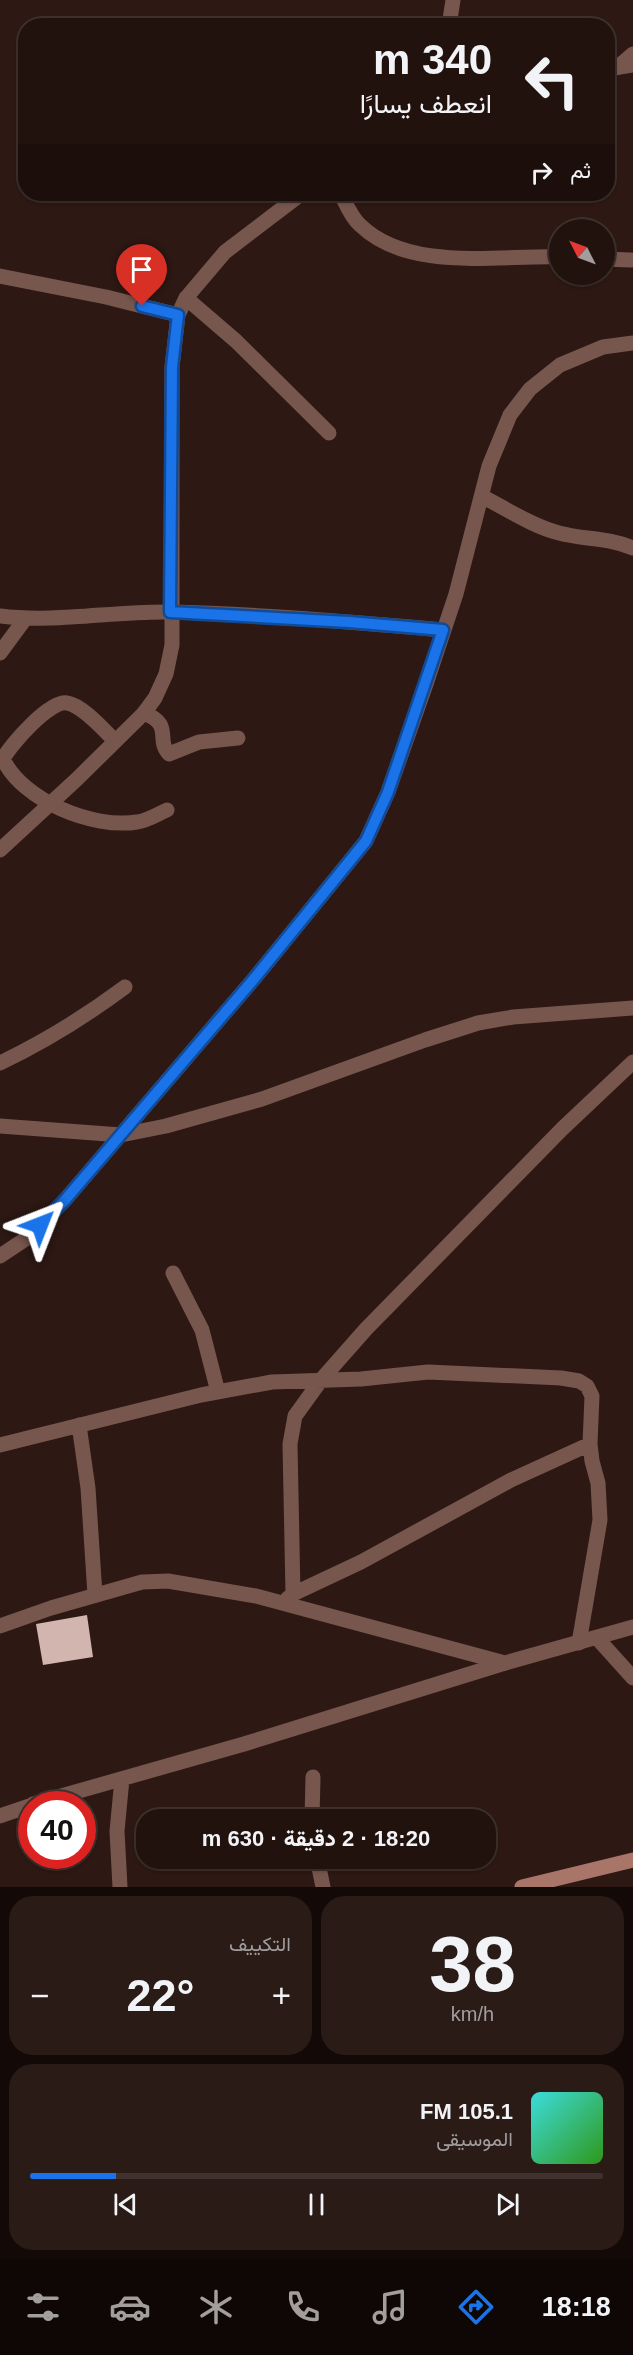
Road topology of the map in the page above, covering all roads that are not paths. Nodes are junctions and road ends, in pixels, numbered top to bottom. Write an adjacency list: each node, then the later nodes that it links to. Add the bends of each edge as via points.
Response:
1 (453, 0): 2 (street)
2 (451, 18)
3 (633, 54): 4 (street)
4 (619, 67)
5 (292, 201): 11 (street, via 225,252)
6 (345, 201): 7 (street, via 358,224 379,241 411,253 452,258)
7 (549, 257)
8 (615, 259): 9 (street)
9 (631, 260)
10 (0, 276): 12 (street)
11 (186, 298): 12 (street); 14 (street, via 236,341)
12 (178, 315): 17 (street, via 172,367)
13 (633, 343): 15 (street, via 585,353 560,364 530,388 510,415 489,466)
14 (329, 433)
15 (483, 497): 16 (street, via 561,534 616,541); 20 (street)
16 (633, 548)
17 (170, 612): 19 (street); 20 (street); 22 (street, via 172,645 166,674)
18 (0, 616): 19 (street)
19 (25, 619): 21 (street)
20 (443, 630): 33 (street, via 388,792 366,841)
21 (0, 653)
22 (144, 713): 23 (street, via 159,722 169,754 200,742); 24 (street)
23 (238, 738)
24 (114, 741): 25 (street); 25 (street, via 69,703 58,704 42,714 3,759 11,774)
25 (50, 803): 26 (street, via 86,818 121,824 140,822); 27 (street)
26 (167, 810)
27 (0, 850)
28 (125, 987): 31 (street, via 33,1048)
29 (633, 1008): 33 (street, via 478,1023 262,1099)
30 (633, 1062): 36 (street, via 562,1129)
31 (0, 1063)
32 (0, 1126): 33 (street)
33 (121, 1135): 34 (street, via 65,1200 27,1238)
34 (0, 1256)
35 (173, 1273): 37 (street, via 202,1330)
36 (321, 1380): 37 (street, via 272,1382); 39 (street, via 428,1372 579,1381 592,1396); 42 (street, via 295,1416 292,1429)
37 (218, 1392): 38 (street)
38 (79, 1425): 40 (street); 41 (street, via 88,1488)
39 (590, 1444): 42 (street, via 511,1480); 46 (street, via 600,1520)
40 (0, 1445)
41 (95, 1595): 42 (street, via 142,1582 168,1581); 43 (street)
42 (288, 1599): 47 (street)
43 (0, 1626)
44 (633, 1627): 45 (street)
45 (597, 1638): 46 (street); 48 (street)
46 (579, 1643): 47 (street)
47 (505, 1664): 50 (street)
48 (633, 1678)
49 (313, 1777): 52 (street)
50 (122, 1779): 51 (street); 57 (street, via 117,1831)
51 (80, 1791)
52 (312, 1809)
53 (18, 1810): 54 (street)
54 (0, 1816)
55 (633, 1860): 59 (main road)
56 (319, 1869): 58 (street)
57 (120, 1887)
58 (322, 1887)
59 (522, 1887)

